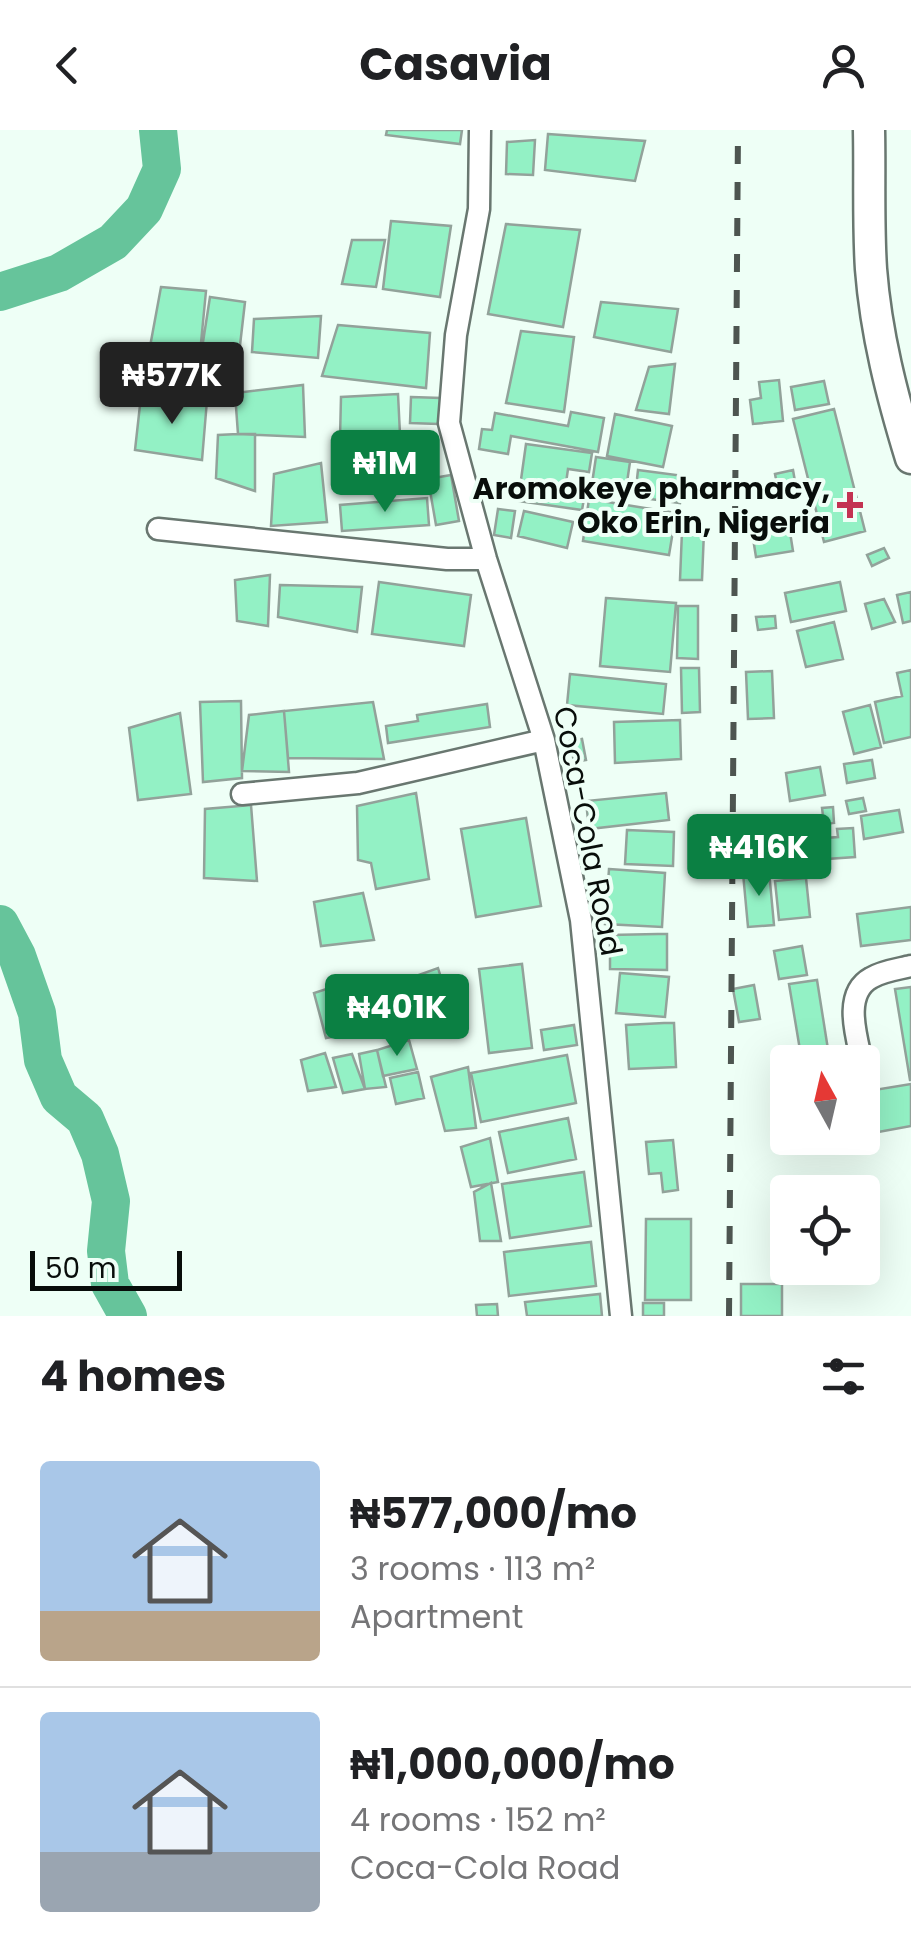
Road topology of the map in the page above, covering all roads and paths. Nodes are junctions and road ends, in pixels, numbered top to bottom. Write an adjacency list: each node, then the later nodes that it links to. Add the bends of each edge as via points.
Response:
1 (480, 130): 5 (street, Coca-Cola Road, via 479,209 456,335 450,423)
2 (869, 130): 3 (highway, via 879,334)
3 (911, 458)
4 (158, 529): 5 (street)
5 (486, 559): 6 (street, Coca-Cola Road)
6 (544, 740): 7 (street, via 358,783); 10 (street, Coca-Cola Road, via 581,920)
7 (242, 794)
8 (911, 966): 9 (street, via 868,978 857,993)
9 (859, 1045)
10 (620, 1316)

